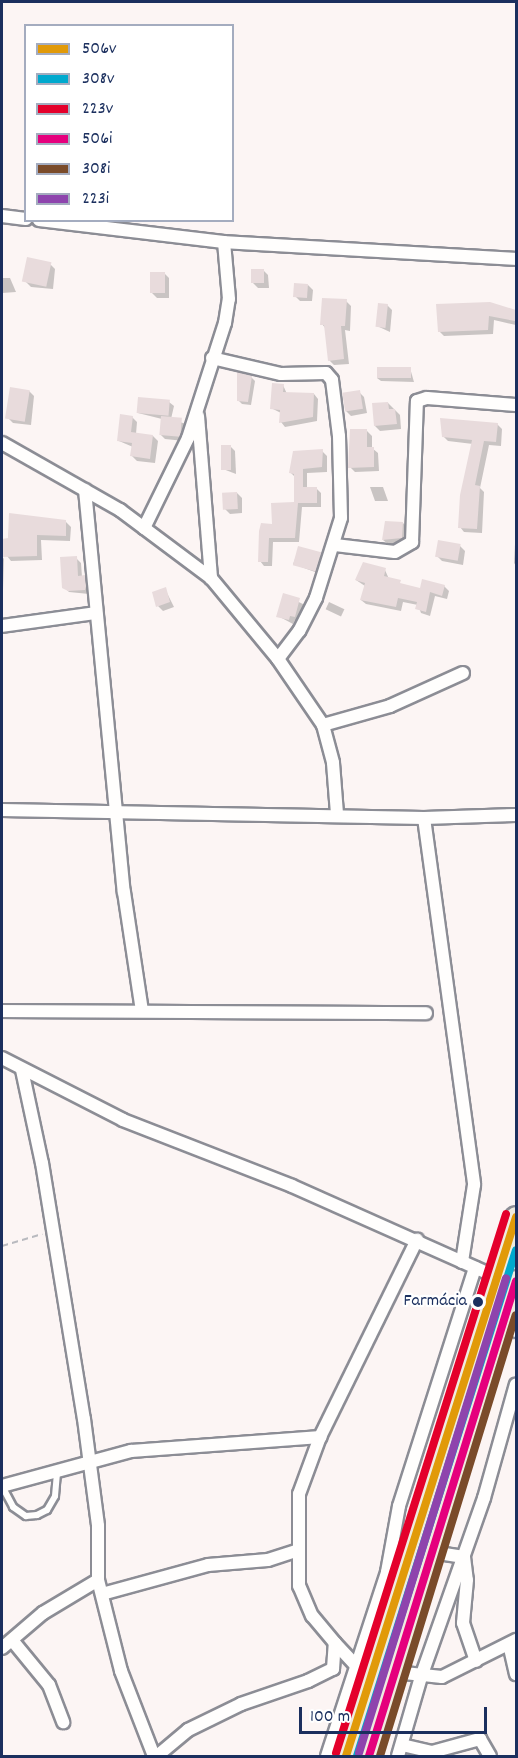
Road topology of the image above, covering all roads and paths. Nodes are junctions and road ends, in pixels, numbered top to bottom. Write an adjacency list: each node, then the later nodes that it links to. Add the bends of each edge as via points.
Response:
1 (2, 216): 2 (street)
2 (24, 219)
3 (56, 222): 4 (street)
4 (224, 242): 5 (street); 6 (street, via 229,299)
5 (516, 259)
6 (212, 358): 8 (street); 12 (street, via 281,374 331,376 343,490)
7 (516, 405): 12 (street, via 449,399 417,401 411,542 395,552)
8 (198, 412): 11 (street); 13 (street)
9 (2, 443): 10 (street)
10 (85, 490): 11 (street); 14 (street)
11 (144, 528): 13 (street)
12 (335, 544): 16 (street, via 316,598 299,631)
13 (211, 578): 16 (street)
14 (96, 613): 15 (street); 20 (street)
15 (2, 626)
16 (278, 659): 18 (street)
17 (463, 673): 18 (street, via 390,706)
18 (324, 725): 21 (street)
19 (2, 810): 20 (street)
20 (117, 812): 21 (street); 25 (street, via 124,892)
21 (338, 814): 23 (street)
22 (516, 816): 23 (street)
23 (424, 819): 33 (street, via 474,1185)
24 (2, 1011): 25 (street)
25 (142, 1011): 26 (street)
26 (426, 1013)
27 (2, 1058): 28 (street)
28 (22, 1070): 30 (street); 31 (street, via 123,1120)
29 (516, 1217): 35 (main road)
30 (53, 1231): 32 (path); 42 (street)
31 (417, 1240): 33 (street); 39 (street)
32 (2, 1246)
33 (462, 1262): 34 (street)
34 (475, 1268): 35 (street); 40 (street)
35 (496, 1277): 41 (main road)
36 (516, 1281): 37 (main road)
37 (510, 1327): 46 (main road)
38 (516, 1384): 47 (street)
39 (320, 1437): 42 (street, via 184,1444); 45 (street, via 299,1494)
40 (423, 1437): 41 (street); 54 (street, via 399,1506)
41 (445, 1441): 54 (main road)
42 (89, 1461): 43 (street); 48 (street, via 98,1526)
43 (57, 1470): 44 (street); 44 (lane, via 55,1496 47,1510 37,1515 26,1516 13,1507)
44 (2, 1486)
45 (298, 1550): 49 (street, via 268,1560 208,1565); 51 (street, via 298,1586 312,1616)
46 (432, 1552): 47 (street); 55 (main road)
47 (464, 1557): 53 (street, via 463,1623); 57 (street)
48 (98, 1580): 49 (street); 52 (street, via 43,1613)
49 (102, 1594): 61 (street, via 121,1671)
50 (513, 1642): 53 (street); 56 (street)
51 (335, 1643): 54 (street); 61 (street, via 333,1668 322,1676 241,1704 199,1724)
52 (5, 1644): 58 (street, via 49,1685)
53 (476, 1661): 57 (street, via 442,1677)
54 (363, 1672): 62 (street); 63 (main road)
55 (395, 1672): 57 (street); 64 (main road)
56 (516, 1674)
57 (421, 1677): 59 (street)
58 (63, 1722)
59 (400, 1751): 60 (street)
60 (433, 1754): 65 (street, via 480,1739)
61 (155, 1756)
62 (327, 1756)
63 (346, 1756)
64 (369, 1756)
65 (490, 1756)

